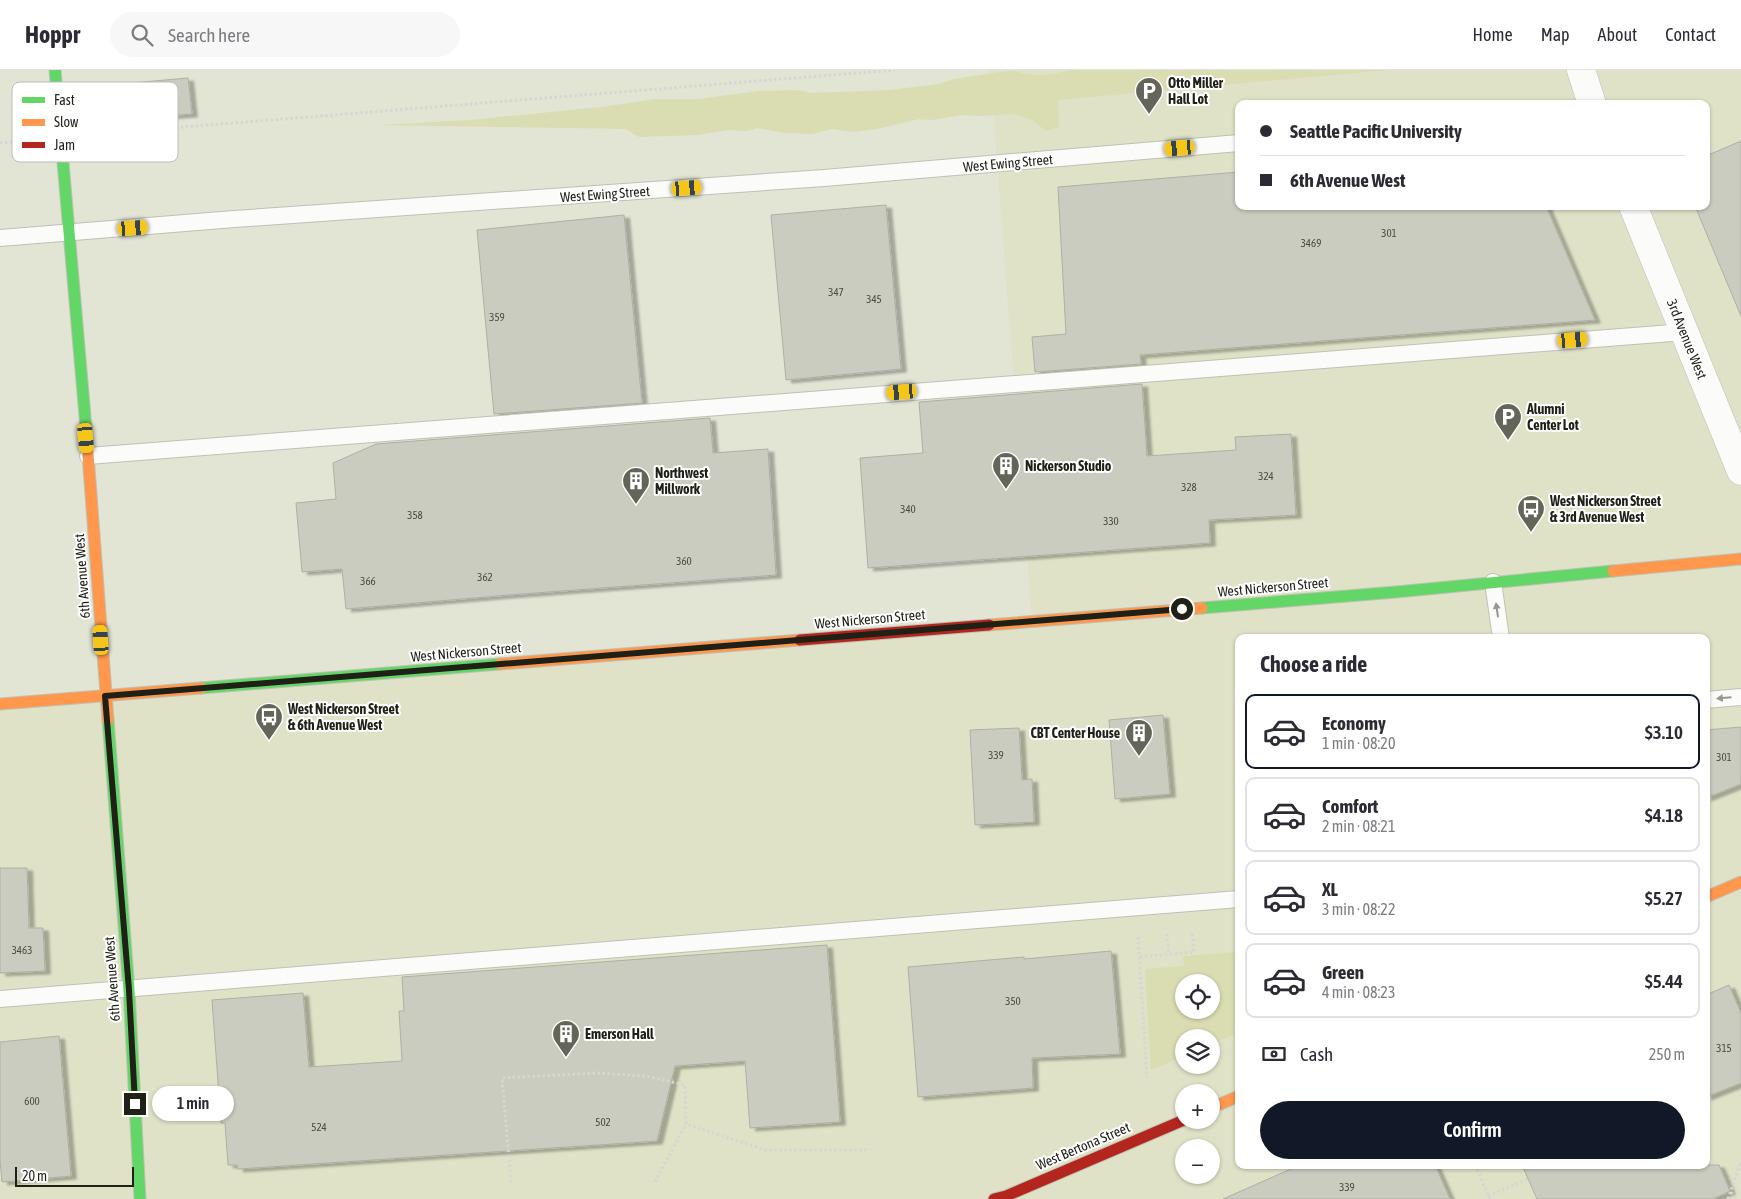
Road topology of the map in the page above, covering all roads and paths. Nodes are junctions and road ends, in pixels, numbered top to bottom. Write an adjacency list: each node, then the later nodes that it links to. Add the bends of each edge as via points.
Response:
1 (895, 70): 4 (path)
2 (1581, 70): 3 (street)
3 (1591, 100)
4 (178, 128)
5 (1235, 143): 8 (lane, West Ewing Street, via 824,178)
6 (63, 162): 8 (main road, 6th Avenue West)
7 (1635, 210): 10 (street, 3rd Avenue West)
8 (69, 232): 9 (lane, West Ewing Street); 11 (main road, 6th Avenue West)
9 (0, 238)
10 (1685, 332): 11 (lane); 12 (street, 3rd Avenue West)
11 (88, 456): 16 (main road, 6th Avenue West)
12 (1741, 471)
13 (1741, 559): 14 (main road, West Nickerson Street)
14 (1492, 582): 15 (lane, one-way to 14); 16 (main road, West Nickerson Street)
15 (1500, 634)
16 (105, 696): 19 (main road, West Nickerson Street); 26 (main road, 6th Avenue West)
17 (1741, 697): 18 (lane, one-way to 18)
18 (1710, 700)
19 (0, 704)
20 (1741, 882): 21 (main road)
21 (1710, 894)
22 (1235, 899): 26 (lane)
23 (1192, 924): 25 (path, via 1194,952)
24 (1138, 928): 25 (path)
25 (1140, 957): 28 (path)
26 (129, 990): 27 (lane); 41 (main road, 6th Avenue West)
27 (0, 999)
28 (1147, 1078)
29 (1235, 1098): 30 (main road)
30 (1220, 1104)
31 (686, 1124): 33 (path, via 764,1150); 37 (path, via 685,1085 646,1076 596,1073 502,1078); 38 (path)
32 (1175, 1124): 42 (main road, West Bertona Street)
33 (868, 1150)
34 (1741, 1161): 39 (path)
35 (1477, 1169): 40 (path)
36 (1528, 1179): 40 (path)
37 (511, 1182)
38 (655, 1182)
39 (1731, 1192): 43 (path); 44 (path)
40 (1489, 1198)
41 (140, 1199)
42 (994, 1199)
43 (1728, 1199)
44 (1736, 1199)

